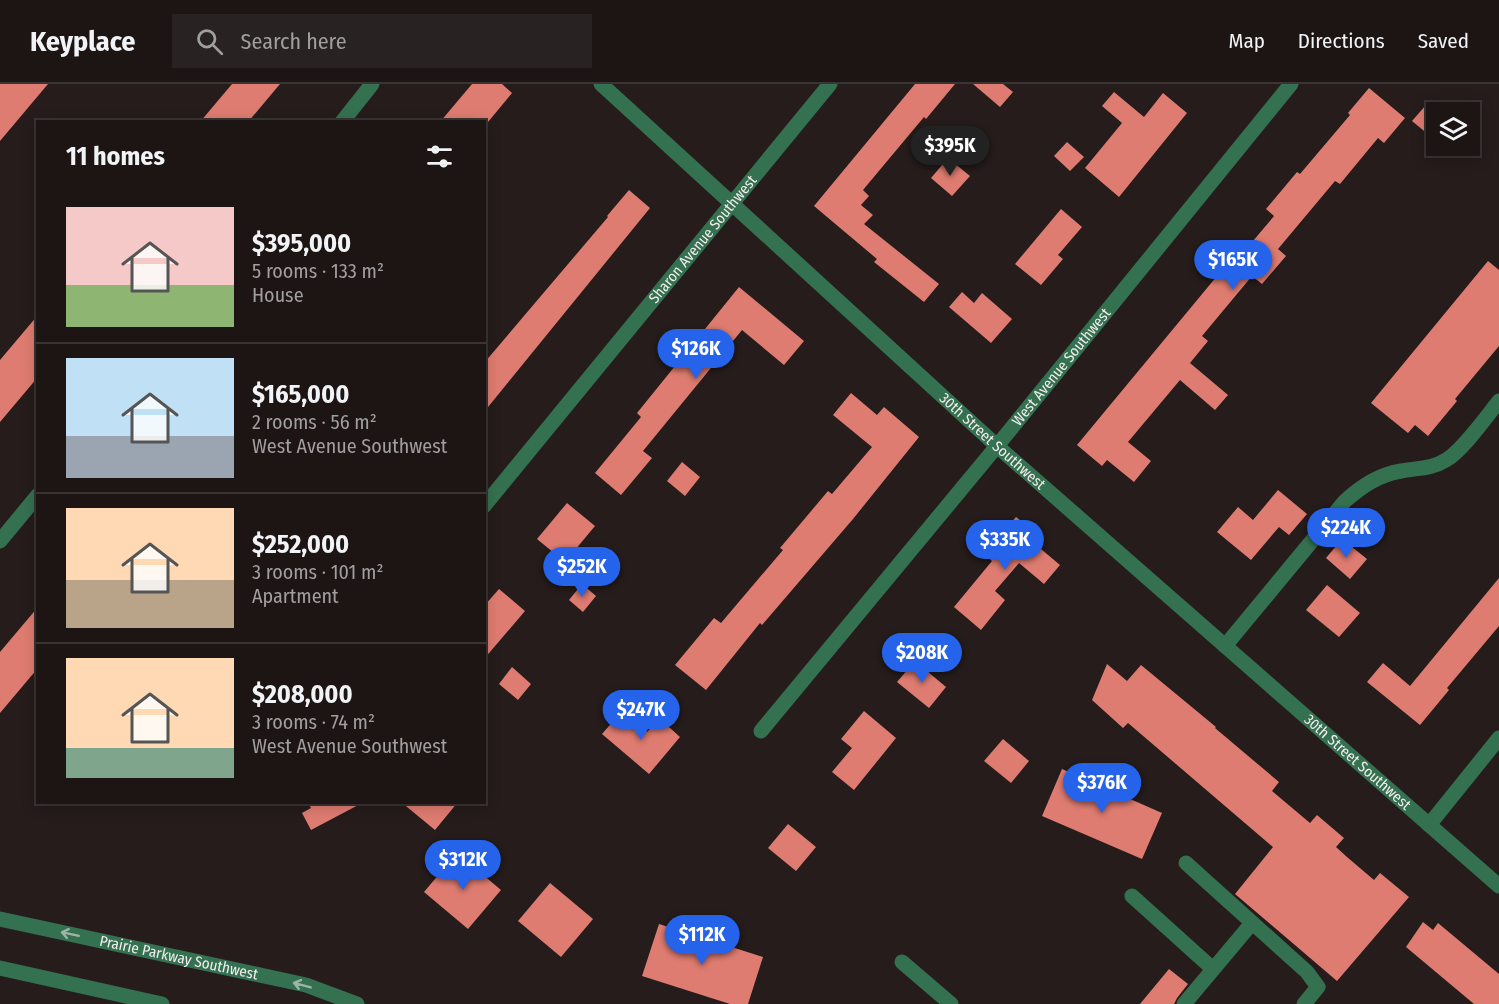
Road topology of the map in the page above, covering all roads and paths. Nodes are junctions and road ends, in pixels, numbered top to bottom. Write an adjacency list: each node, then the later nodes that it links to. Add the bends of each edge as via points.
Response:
1 (372, 84): 5 (street)
2 (601, 84): 6 (street, 30th Street Southwest)
3 (830, 84): 6 (street, Sharon Avenue Southwest)
4 (1291, 84): 8 (street, West Avenue Southwest)
5 (344, 120)
6 (733, 204): 8 (street, 30th Street Southwest); 10 (street, Sharon Avenue Southwest)
7 (1499, 401): 12 (street, via 1448,460 1378,477 1345,501)
8 (997, 446): 12 (street, 30th Street Southwest); 13 (street, West Avenue Southwest)
9 (36, 497): 11 (street)
10 (486, 504)
11 (0, 541)
12 (1226, 646): 15 (street, 30th Street Southwest)
13 (761, 731)
14 (1499, 738): 15 (street)
15 (1429, 825): 17 (street, 30th Street Southwest)
16 (1186, 863): 20 (street)
17 (1499, 886)
18 (1132, 896): 23 (street)
19 (0, 919): 25 (street, Prairie Parkway Southwest, one-way to 19, via 306,986)
20 (1252, 923): 23 (street); 28 (street, via 1307,972 1318,987)
21 (902, 962): 26 (street)
22 (0, 968): 24 (street)
23 (1214, 969): 27 (street)
24 (162, 1004)
25 (357, 1004)
26 (951, 1004)
27 (1184, 1004)
28 (1304, 1004)

